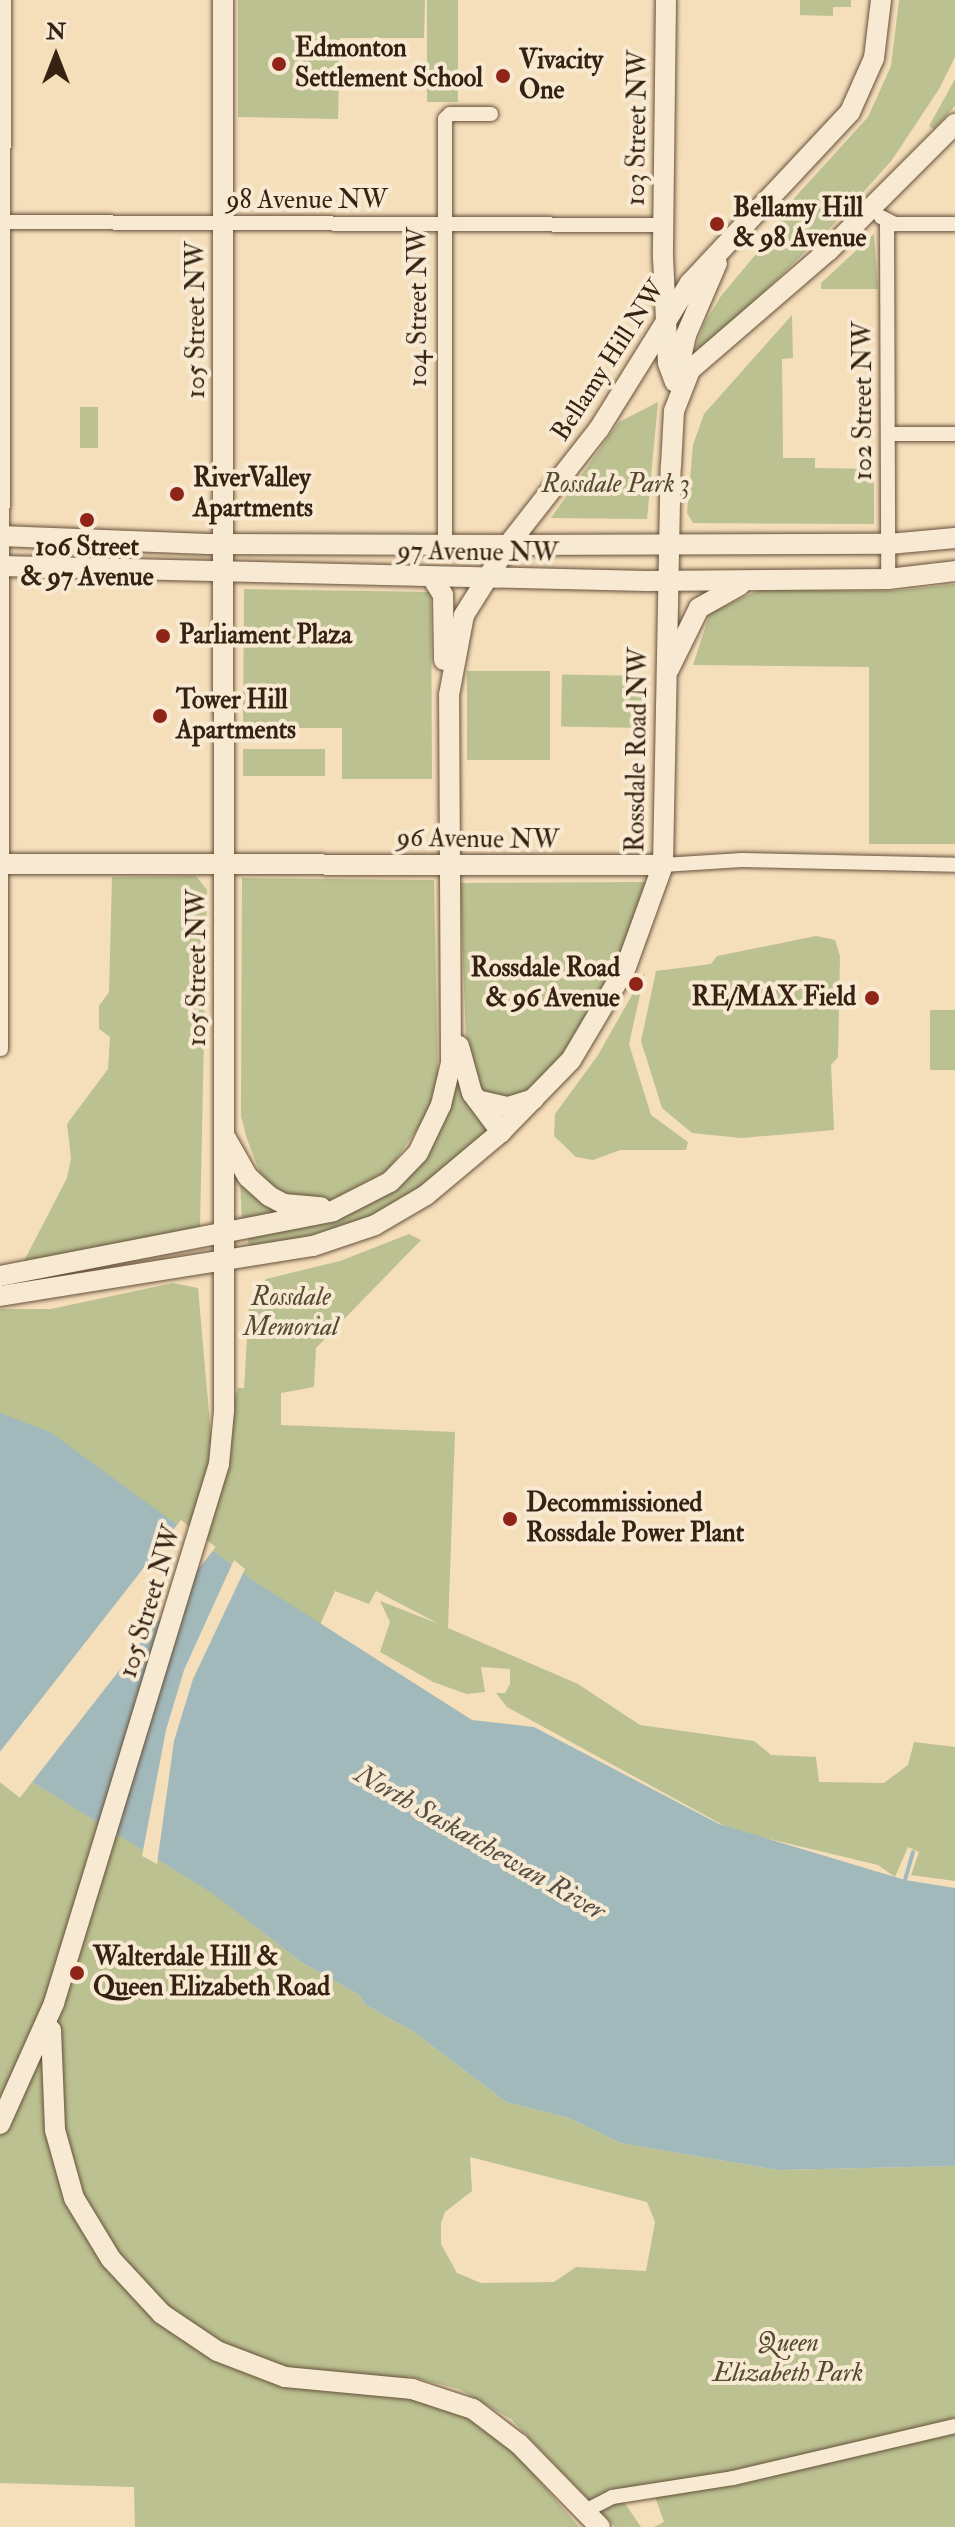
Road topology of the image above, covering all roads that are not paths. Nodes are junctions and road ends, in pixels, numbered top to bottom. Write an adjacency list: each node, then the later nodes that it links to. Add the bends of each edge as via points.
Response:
1 (4, 0): 8 (street)
2 (223, 0): 13 (main road, 105 Street NW)
3 (666, 0): 12 (main road, 103 Street NW)
4 (881, 0): 14 (main road, Bellamy Hill NW, via 874,58 850,112)
5 (491, 114): 11 (street, 104 Street NW, via 450,114 445,119)
6 (955, 124): 7 (main road, Rossdale Road NW)
7 (871, 208): 9 (street); 19 (main road, Rossdale Road NW, via 694,365)
8 (2, 222): 13 (street, 98 Avenue NW); 22 (street)
9 (887, 222): 10 (street); 20 (street, 102 Street NW)
10 (955, 224)
11 (446, 225): 12 (street, 98 Avenue NW); 13 (street, 98 Avenue NW); 26 (street, 104 Street NW)
12 (662, 225): 15 (main road, 103 Street NW)
13 (224, 226): 24 (main road, 105 Street NW)
14 (721, 252): 16 (main road, Bellamy Hill NW, via 690,283); 18 (main road, Bellamy Hill NW, via 686,335)
15 (663, 257): 16 (main road, 103 Street NW); 17 (main road, 103 Street NW)
16 (669, 316): 17 (main road, Bellamy Hill NW); 18 (main road, 103 Street NW, via 668,363)
17 (652, 343): 27 (main road, Bellamy Hill NW, via 599,429)
18 (675, 382): 19 (main road, Bellamy Hill NW)
19 (674, 411): 28 (main road, Rossdale Road NW)
20 (888, 434): 21 (street); 25 (street, 102 Street NW)
21 (955, 434)
22 (2, 536): 24 (main road, 97 Avenue NW); 29 (street)
23 (955, 538): 25 (main road, 97 Avenue NW)
24 (224, 544): 26 (main road, 97 Avenue NW); 31 (main road, 105 Street NW)
25 (889, 544): 28 (main road, 97 Avenue NW); 34 (street, 102 Street NW)
26 (445, 545): 27 (main road, 97 Avenue NW)
27 (508, 545): 28 (main road, 97 Avenue NW); 32 (main road, Bellamy Hill NW)
28 (668, 545): 35 (main road, Rossdale Road NW)
29 (2, 566): 31 (main road, 97 Avenue NW); 39 (street)
30 (955, 571): 34 (main road, 97 Avenue NW)
31 (224, 574): 33 (main road, 97 Avenue NW); 40 (main road, 105 Street NW)
32 (485, 578): 33 (main road, 97 Avenue NW); 35 (main road, 97 Avenue NW); 38 (main road, via 458,630)
33 (433, 579): 38 (main road, via 443,595)
34 (888, 579): 36 (main road, 97 Avenue NW)
35 (667, 581): 36 (main road, 97 Avenue NW); 37 (main road, Rossdale Road NW)
36 (754, 581): 37 (main road, via 723,591 699,608)
37 (665, 680): 42 (main road, Rossdale Road NW)
38 (449, 695): 41 (main road)
39 (2, 864): 40 (main road, 96 Avenue NW); 45 (street)
40 (224, 864): 41 (main road, 96 Avenue NW); 49 (main road, 105 Street NW)
41 (449, 865): 42 (main road, 96 Avenue NW); 44 (main road)
42 (663, 865): 43 (street, 96 Avenue NW, via 742,860); 46 (main road, Rossdale Road NW, via 626,967 604,1010)
43 (955, 865)
44 (452, 1023): 47 (main road); 50 (main road, via 449,1076 431,1130 400,1174)
45 (1, 1049)
46 (541, 1095): 47 (main road, via 508,1107); 48 (main road, Rossdale Road NW)
47 (477, 1100): 48 (main road)
48 (501, 1132): 52 (main road, Rossdale Road NW, via 426,1195 375,1225 313,1246)
49 (224, 1135): 50 (main road, via 248,1177 269,1196 299,1207); 51 (main road, 105 Street NW)
50 (349, 1206): 51 (main road)
51 (224, 1233): 52 (main road, 105 Street NW); 53 (main road)
52 (224, 1261): 54 (main road, Rossdale Road NW); 55 (main road, 105 Street NW, via 219,1464)
53 (0, 1276)
54 (0, 1296)
55 (54, 2003): 56 (main road); 59 (main road, via 49,2086 66,2175 111,2259 162,2314 217,2351 285,2377 412,2389 473,2409 519,2444)
56 (6, 2101): 57 (main road)
57 (0, 2124)
58 (955, 2426): 59 (street, via 733,2478 612,2497)
59 (583, 2512): 60 (main road)
60 (600, 2527)

